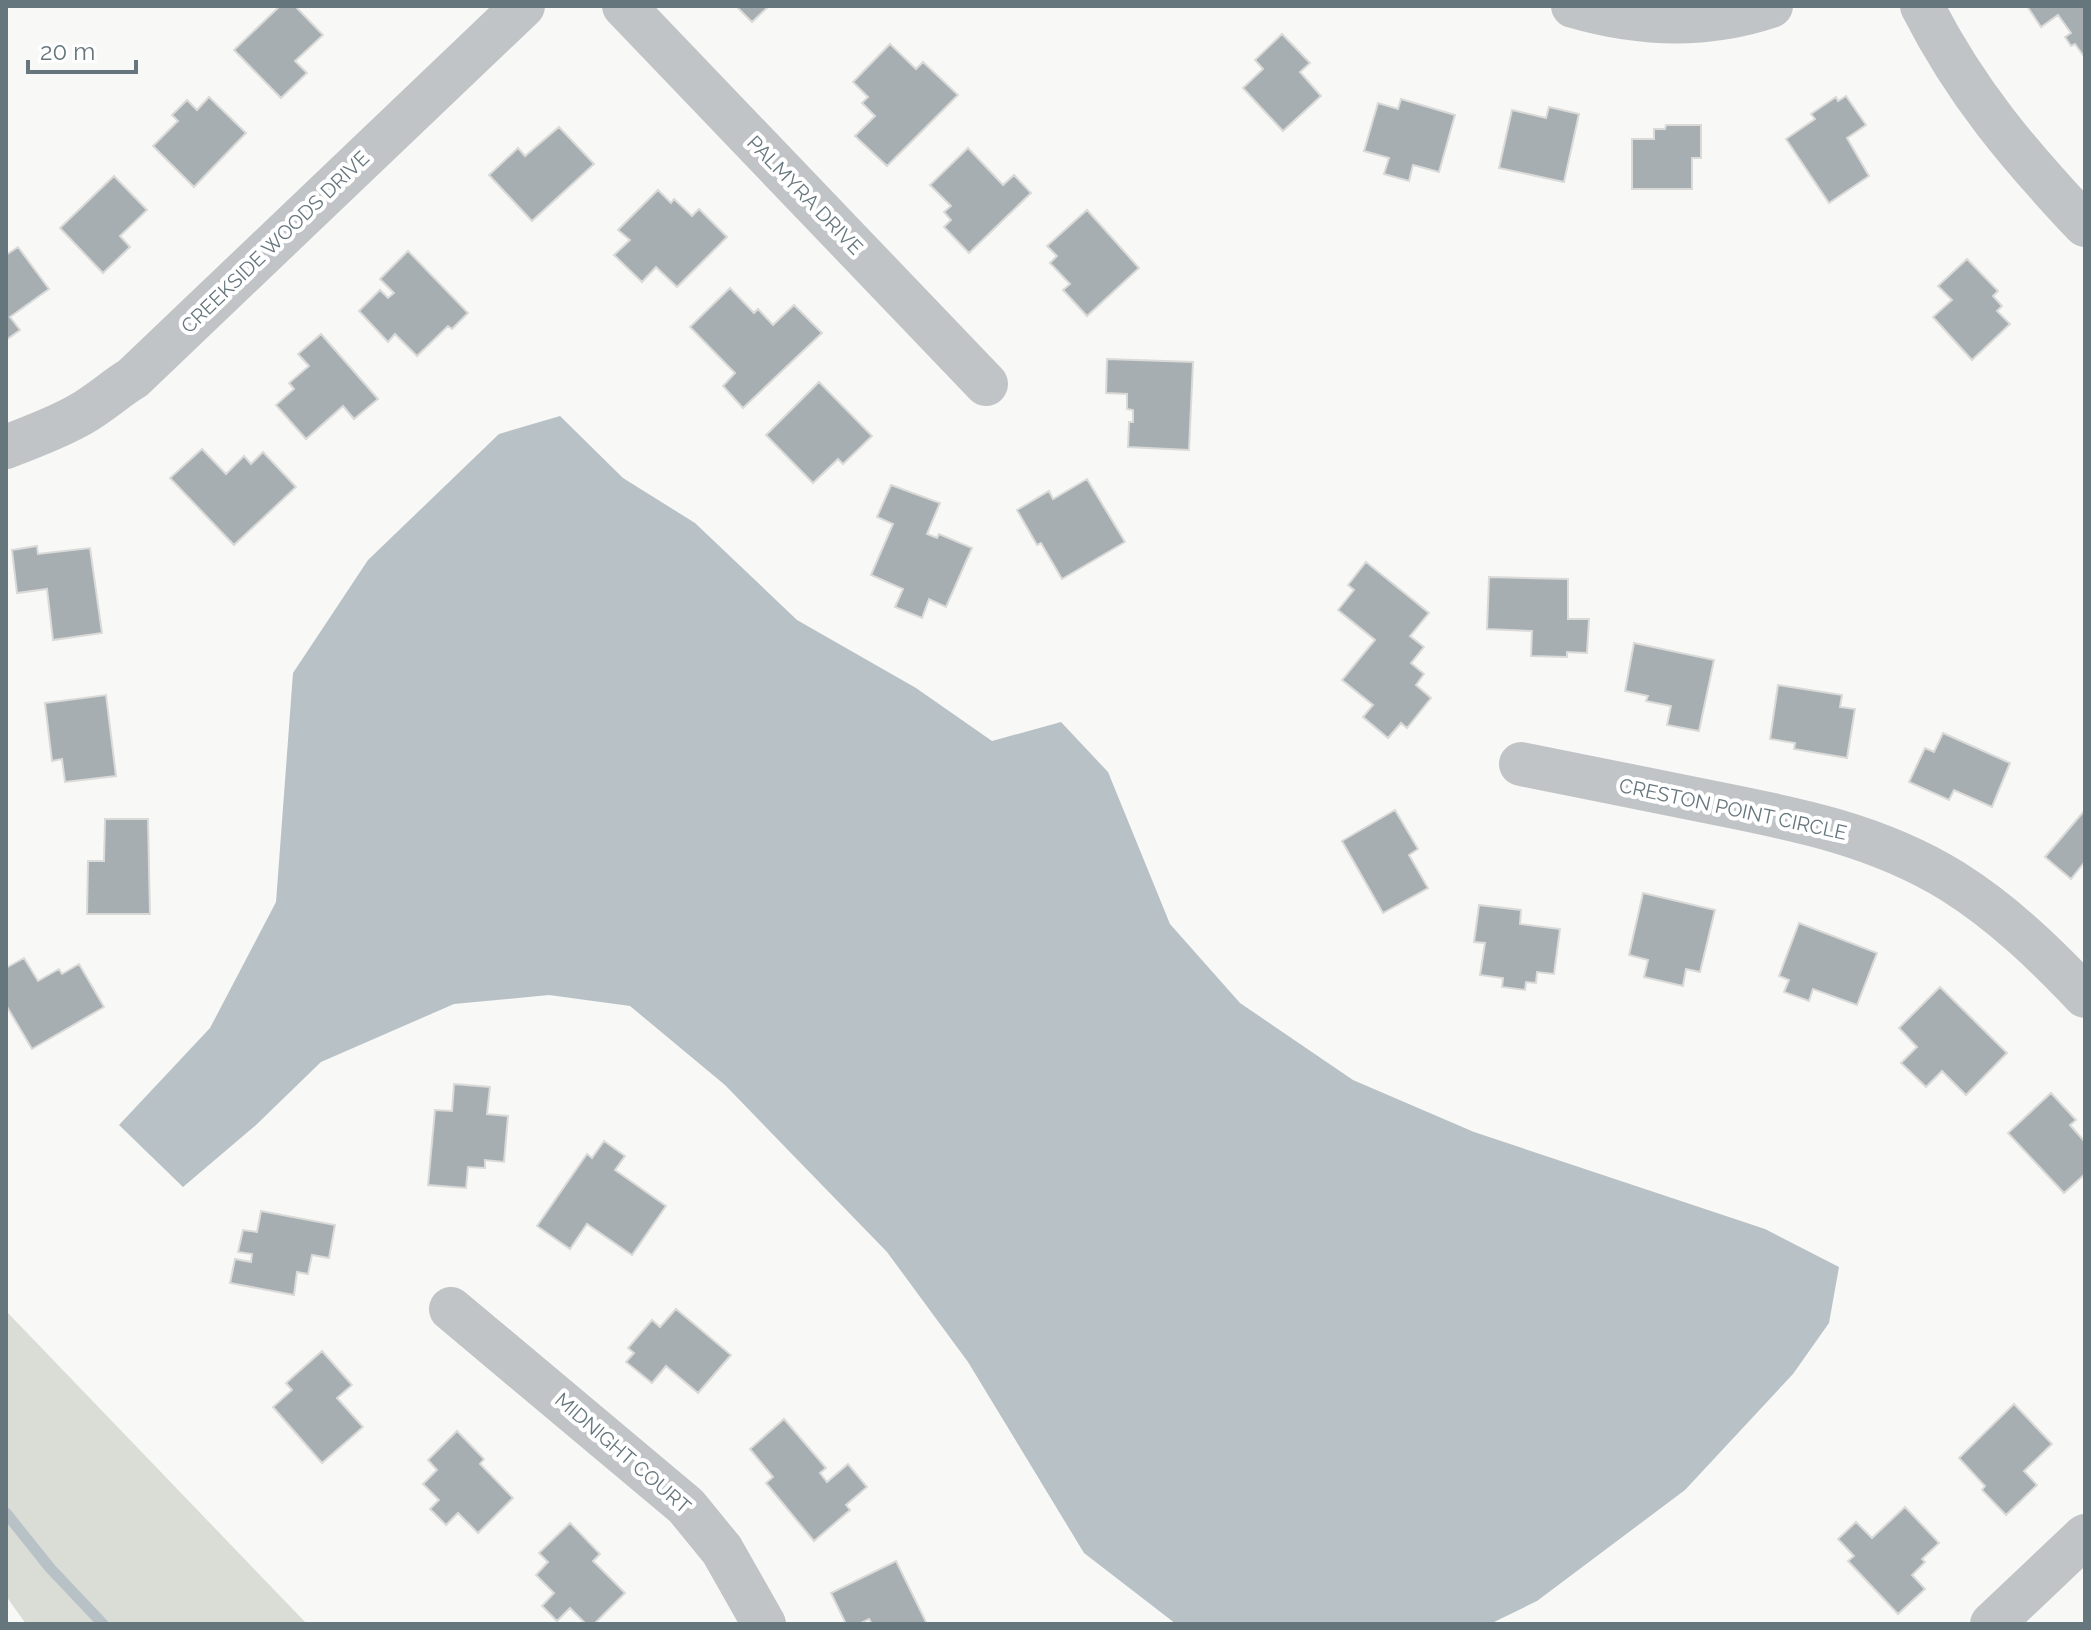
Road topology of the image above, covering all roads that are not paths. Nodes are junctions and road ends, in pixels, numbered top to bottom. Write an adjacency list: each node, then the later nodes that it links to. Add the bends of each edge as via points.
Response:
1 (523, 6): 8 (street, CREEKSIDE WOODS DRIVE, via 133,378 79,416)
2 (624, 6): 7 (street, PALMYRA DRIVE)
3 (1573, 6): 4 (street, via 1606,16 1671,22 1724,18)
4 (1771, 6)
5 (1922, 6): 6 (street, via 1964,81 2001,132)
6 (2085, 225)
7 (986, 384)
8 (6, 447)
9 (1521, 764): 10 (street, CRESTON POINT CIRCLE, via 1859,836 1921,864 1979,899 2028,938)
10 (2085, 996)
11 (451, 1309): 13 (street, MIDNIGHT COURT, via 686,1506 731,1564)
12 (2085, 1536): 14 (street)
13 (764, 1624)
14 (1992, 1624)

